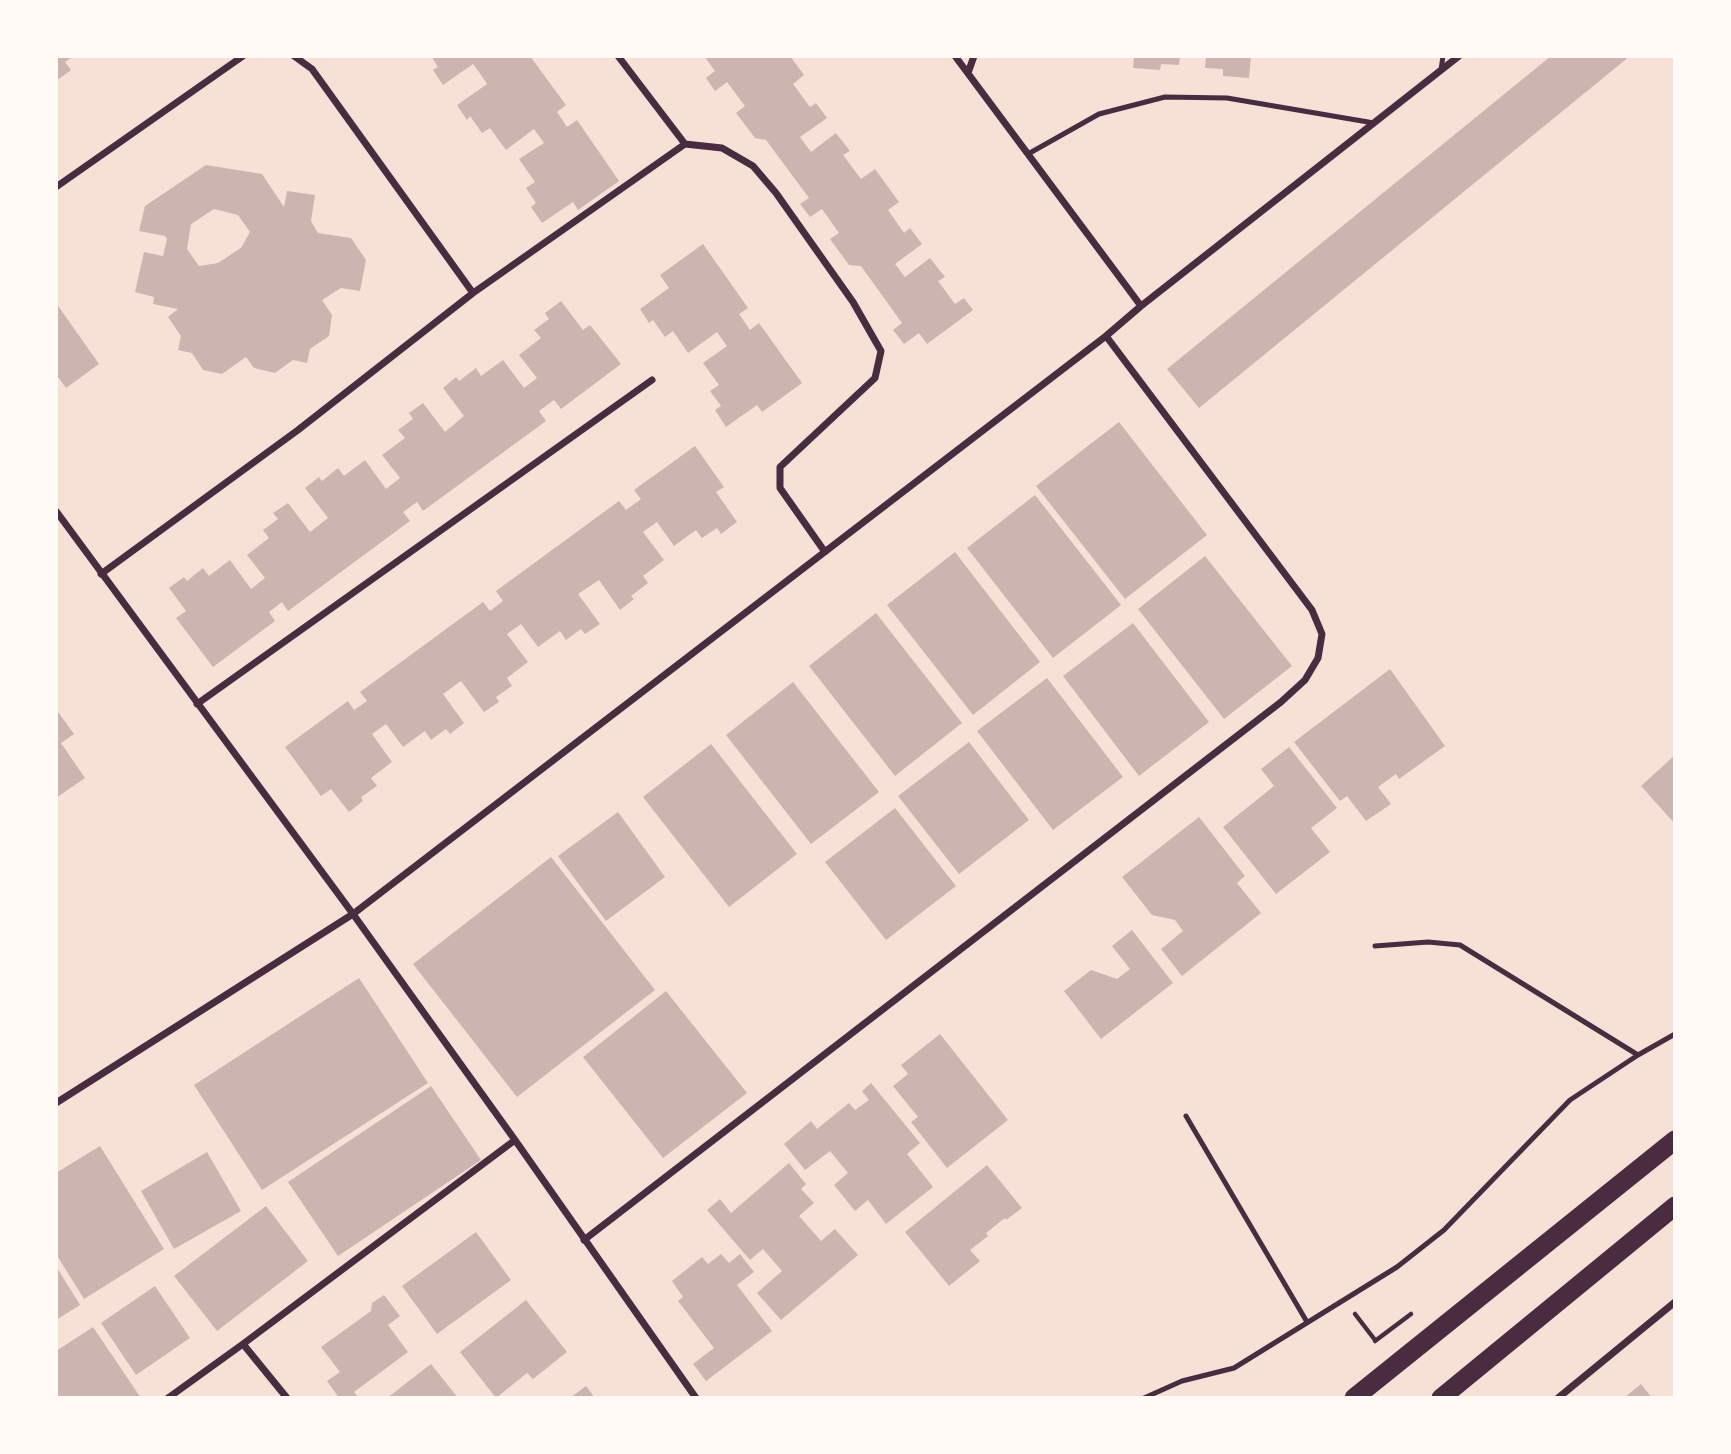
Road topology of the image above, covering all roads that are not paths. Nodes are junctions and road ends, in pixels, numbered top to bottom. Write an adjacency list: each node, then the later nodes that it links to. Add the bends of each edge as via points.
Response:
1 (243, 56): 13 (street)
2 (294, 56): 14 (street, via 312,69)
3 (618, 56): 11 (street)
4 (955, 56): 9 (street)
5 (974, 56): 9 (street)
6 (1443, 56): 8 (lane)
7 (1459, 56): 8 (street)
8 (1441, 70): 10 (street)
9 (968, 74): 12 (street)
10 (1374, 123): 12 (lane, via 1227,98 1165,97 1099,114); 15 (street)
11 (685, 145): 14 (street); 19 (street, via 722,148 753,166 853,302 881,351 875,378 780,467 780,488)
12 (1028, 154): 15 (street)
13 (56, 187)
14 (473, 293): 20 (street, via 298,430)
15 (1141, 306): 16 (street)
16 (1105, 336): 19 (street); 31 (street, via 1312,610 1322,634 1318,657 1305,680)
17 (652, 380): 21 (street)
18 (56, 512): 20 (street)
19 (825, 552): 22 (street)
20 (101, 574): 21 (street)
21 (197, 704): 22 (street)
22 (353, 914): 26 (street); 28 (street)
23 (1375, 946): 25 (lane, via 1460,945)
24 (1675, 1034): 25 (lane)
25 (1638, 1055): 33 (lane, via 1570,1100 1444,1230 1397,1267)
26 (56, 1103)
27 (1186, 1116): 33 (lane)
28 (515, 1140): 31 (street); 34 (street)
29 (1675, 1140): 39 (highway)
30 (1675, 1206): 40 (highway)
31 (584, 1240): 37 (street)
32 (1675, 1302): 41 (street)
33 (1307, 1322): 38 (lane, via 1234,1368 1182,1381)
34 (243, 1344): 35 (street); 36 (street)
35 (168, 1398)
36 (287, 1398)
37 (696, 1398)
38 (1144, 1398)
39 (1354, 1398)
40 (1441, 1398)
41 (1558, 1398)

